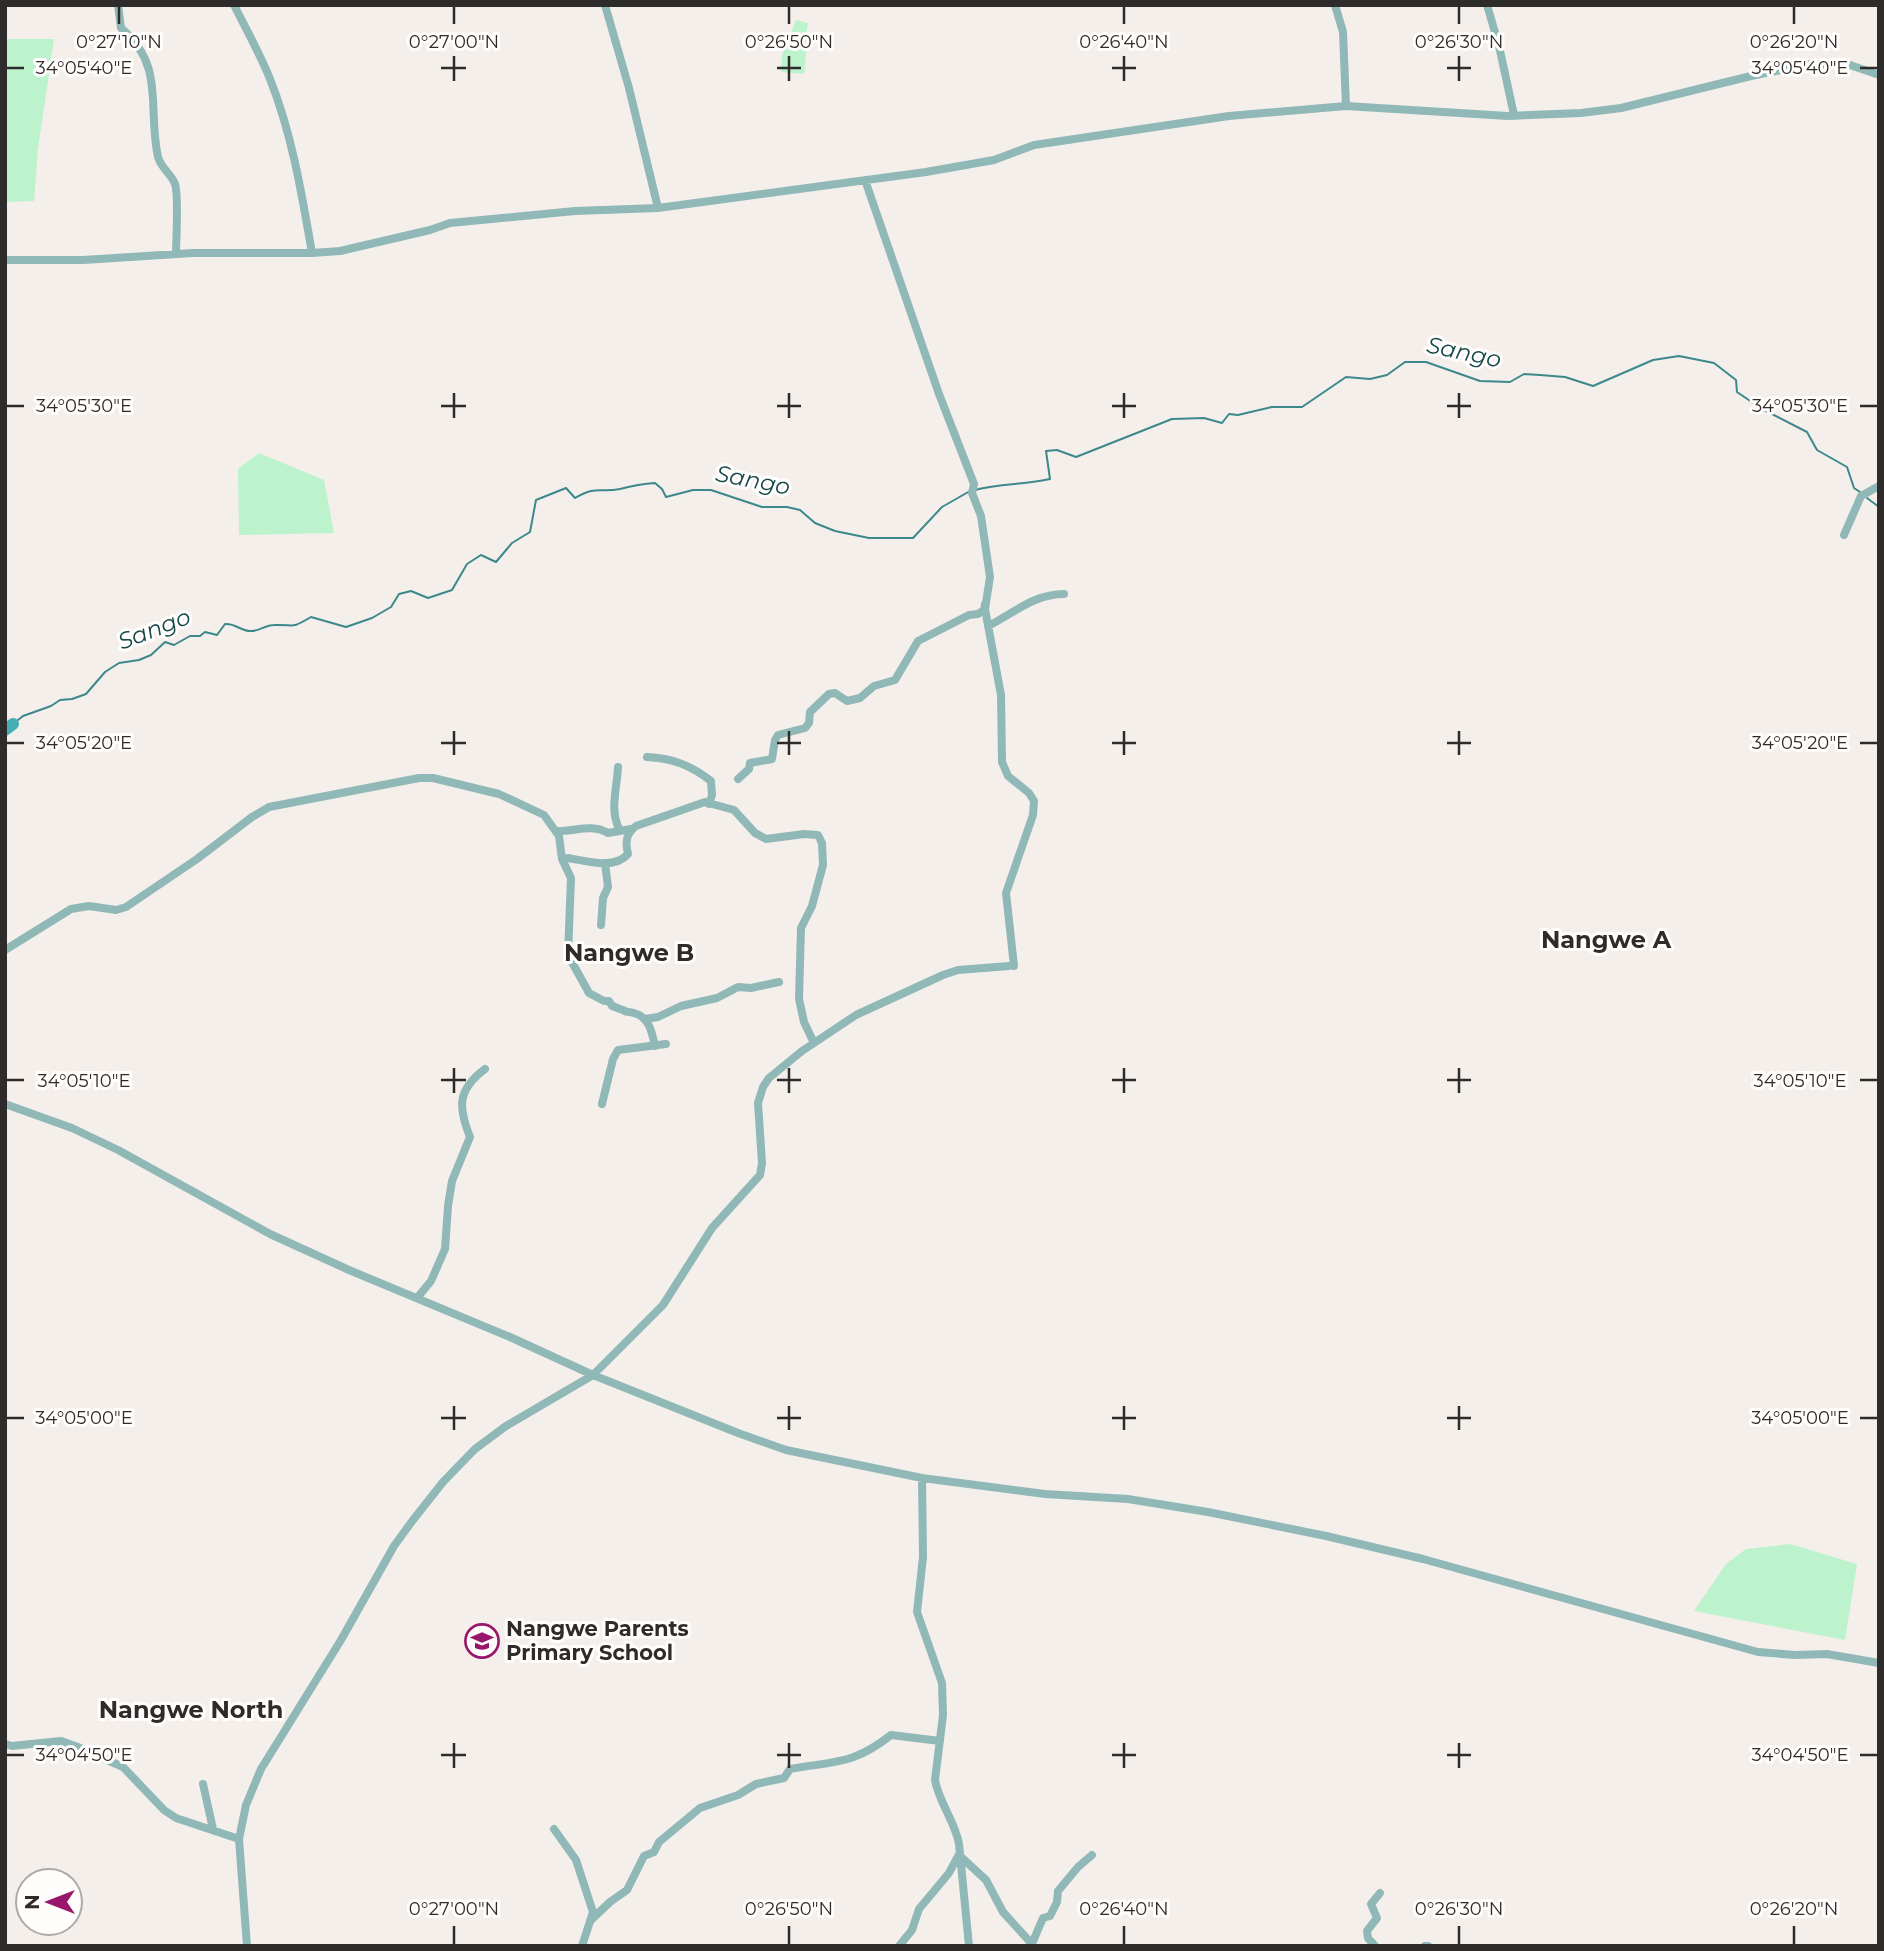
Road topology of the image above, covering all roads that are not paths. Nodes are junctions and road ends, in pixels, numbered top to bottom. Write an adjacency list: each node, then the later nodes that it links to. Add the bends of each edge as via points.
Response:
1 (118, 5): 12 (street, via 121,28 146,56 152,80 159,160 175,183)
2 (234, 5): 11 (street, via 280,106)
3 (605, 5): 10 (street)
4 (1335, 5): 7 (street, via 1343,32)
5 (1487, 5): 8 (street)
6 (1879, 75): 8 (street, via 1850,65 1811,64 1621,108)
7 (1346, 106): 8 (street); 9 (street, via 1229,116 1034,145 994,160)
8 (1514, 115)
9 (865, 180): 10 (street); 17 (street, via 973,488 990,577)
10 (657, 208): 11 (street, via 450,223 340,251)
11 (312, 253): 12 (street)
12 (176, 254): 13 (street)
13 (5, 260)
14 (1879, 486): 15 (street, via 1861,496)
15 (1844, 535)
16 (1064, 594): 19 (street, via 1031,601)
17 (986, 598): 18 (street, via 984,610); 19 (street)
18 (978, 614): 19 (street); 22 (street, via 918,641 895,680 874,686 853,700 829,695 810,712 805,727 778,735 772,759 750,763)
19 (988, 628): 33 (street, via 1001,695 1004,770 1034,801 1006,893 1012,966 949,973 867,1009)
20 (647, 757): 23 (street, via 671,758 701,773 711,781)
21 (618, 767): 26 (street, via 613,802)
22 (737, 779)
23 (709, 804): 24 (street); 33 (street, via 734,810 766,839 818,835 822,843 812,906 801,928 799,999)
24 (631, 830): 26 (street); 28 (street, via 626,841 628,854)
25 (556, 831): 26 (street); 27 (street); 30 (street, via 544,815 516,801 433,778 269,807 126,907 71,909)
26 (621, 831)
27 (564, 861): 28 (street); 32 (street, via 571,878 568,955 589,993)
28 (605, 863): 29 (street, via 608,887)
29 (601, 925)
30 (5, 950)
31 (779, 982): 32 (street, via 738,987 718,998)
32 (645, 1019): 35 (street)
33 (814, 1043): 40 (street, via 781,1066 763,1087 758,1103 762,1163 758,1178 712,1228 663,1305)
34 (666, 1044): 35 (street)
35 (655, 1046): 38 (street, via 618,1050)
36 (485, 1069): 39 (street, via 466,1088 461,1103 470,1137 452,1181 445,1249 431,1281)
37 (5, 1104): 39 (street, via 72,1128 270,1234)
38 (602, 1104)
39 (417, 1298): 40 (street)
40 (593, 1375): 41 (street, via 786,1451); 48 (street, via 490,1437 432,1495 394,1546 261,1769 246,1805)
41 (922, 1478): 42 (street, via 1208,1512 1423,1559 1758,1652 1827,1654); 43 (street, via 923,1556 917,1612 942,1683)
42 (1879, 1663)
43 (940, 1741): 49 (street, via 935,1780 958,1835); 52 (street, via 891,1735 867,1753 829,1765 790,1769 784,1778 756,1784 700,1808 644,1856 627,1890)
44 (5, 1744): 46 (street, via 61,1741 78,1747 123,1767 176,1818)
45 (203, 1784): 46 (street)
46 (213, 1829): 48 (street)
47 (554, 1829): 52 (street, via 579,1869 593,1912)
48 (239, 1839): 54 (street)
49 (960, 1854): 53 (street, via 986,1880 1003,1912); 56 (street, via 919,1909 912,1930); 57 (street)
50 (1092, 1855): 53 (street, via 1058,1891 1050,1916 1043,1918)
51 (1380, 1894): 58 (street, via 1371,1904 1377,1918 1367,1931)
52 (590, 1921): 55 (street)
53 (1031, 1944)
54 (247, 1946)
55 (582, 1946)
56 (899, 1946)
57 (969, 1946)
58 (1375, 1946)

